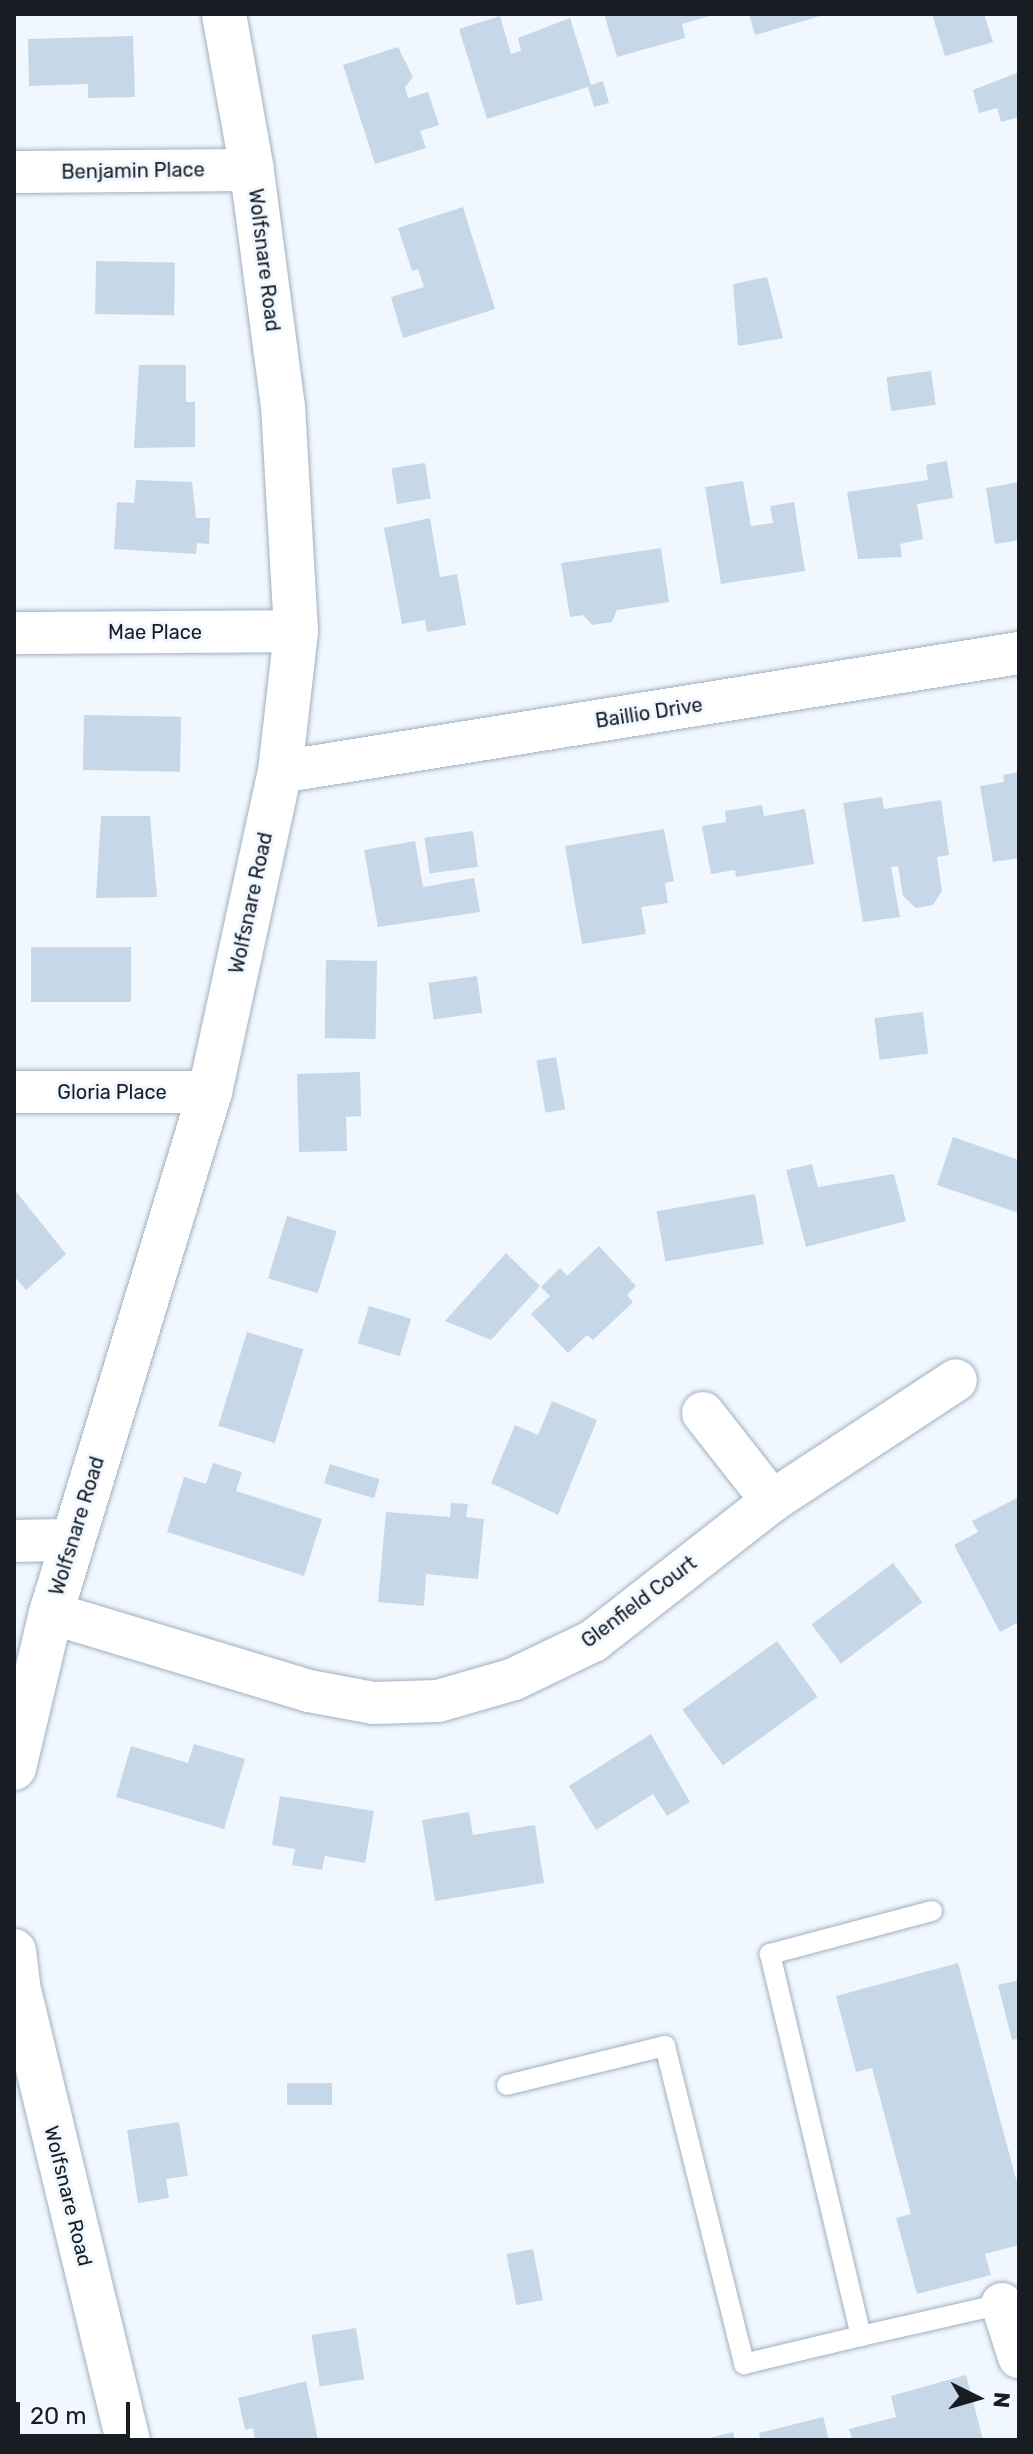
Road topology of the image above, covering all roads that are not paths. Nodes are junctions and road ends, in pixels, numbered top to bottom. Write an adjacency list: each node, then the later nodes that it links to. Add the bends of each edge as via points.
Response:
1 (224, 14): 2 (street, Wolfsnare Road)
2 (252, 170): 3 (street, Benjamin Place); 4 (street, Wolfsnare Road, via 283,407)
3 (14, 172)
4 (296, 631): 5 (street, Mae Place); 7 (street, Wolfsnare Road)
5 (14, 633)
6 (1019, 653): 7 (street, Baillio Drive)
7 (280, 772): 9 (street, Wolfsnare Road)
8 (14, 1092): 9 (street, Gloria Place)
9 (210, 1092): 13 (street, Wolfsnare Road)
10 (956, 1380): 12 (street, Glenfield Court)
11 (703, 1413): 12 (street)
12 (772, 1501): 15 (street, Glenfield Court, via 593,1641 514,1679 438,1701 373,1703 309,1691)
13 (73, 1540): 14 (street); 15 (street, Wolfsnare Road)
14 (14, 1541)
15 (51, 1613): 16 (street, Wolfsnare Road)
16 (14, 1768)
17 (932, 1911): 21 (lane, via 770,1954)
18 (14, 1951): 23 (street, Wolfsnare Road, via 21,2001)
19 (507, 2085): 21 (lane, via 665,2046 744,2364)
20 (1002, 2304): 21 (lane); 22 (street)
21 (861, 2336)
22 (1019, 2357)
23 (128, 2440)

